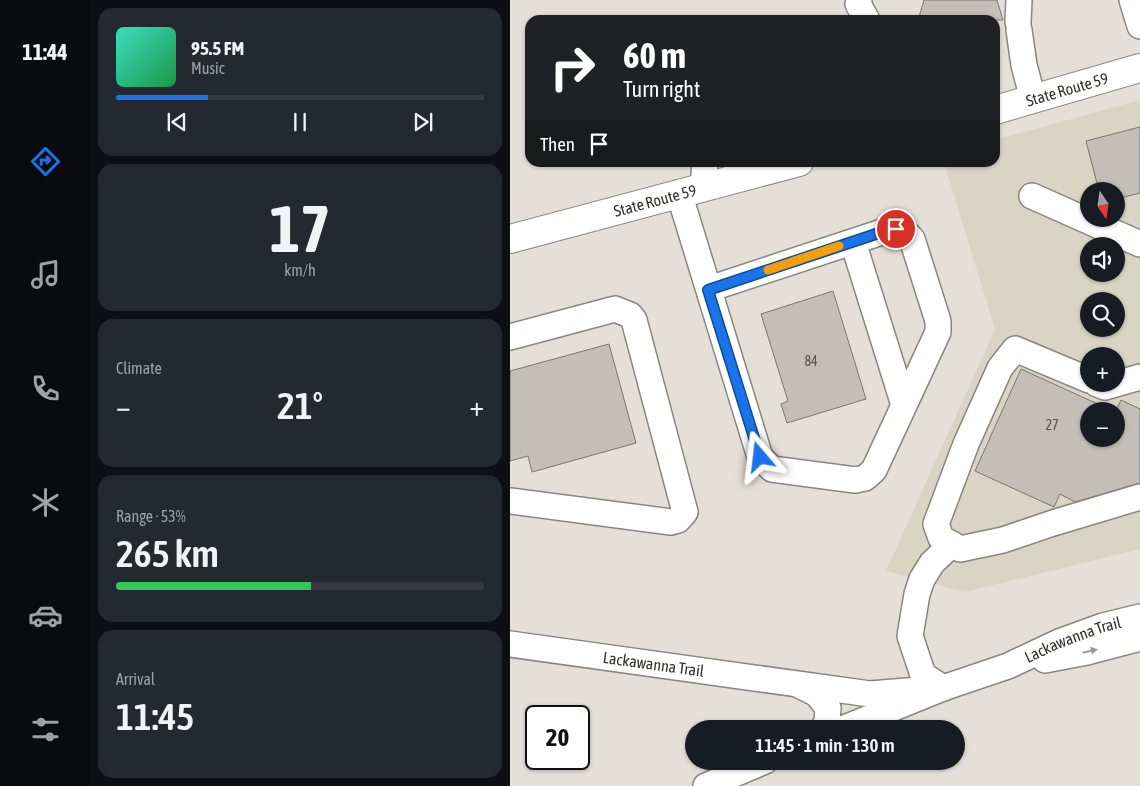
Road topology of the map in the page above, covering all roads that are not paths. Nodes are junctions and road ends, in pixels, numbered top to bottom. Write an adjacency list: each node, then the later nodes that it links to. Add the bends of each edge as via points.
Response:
1 (859, 0): 3 (street)
2 (1132, 0): 5 (street)
3 (864, 15)
4 (1018, 17): 7 (street, via 1024,65)
5 (1140, 26)
6 (1140, 68): 7 (main road, State Route 59)
7 (1033, 99): 8 (main road, State Route 59)
8 (1000, 109)
9 (772, 167): 10 (main road, State Route 59)
10 (695, 181): 12 (main road, State Route 59); 15 (street)
11 (1032, 196): 14 (street)
12 (510, 239)
13 (853, 242): 15 (street); 20 (street); 20 (street, via 896,229 907,234 912,239 938,321 938,332)
14 (1140, 244)
15 (708, 290): 20 (street, via 760,457 772,469 855,480 865,478 874,470)
16 (510, 337): 22 (street, via 615,309 630,314 685,512 671,522)
17 (1080, 376): 23 (street, via 1016,349 1000,368 966,444 936,524 941,538)
18 (1140, 377): 19 (street)
19 (1125, 381)
20 (904, 404)
21 (1140, 497): 23 (street, via 1003,540 960,549)
22 (510, 501)
23 (952, 544): 29 (street, via 932,563 922,579 910,636 923,675)
24 (1140, 617): 27 (street, Lackawanna Trail, via 1059,642)
25 (1140, 638): 27 (street, Lackawanna Trail, one-way to 25, via 1087,652)
26 (510, 644): 28 (street, Lackawanna Trail)
27 (1008, 666): 29 (street, Lackawanna Trail)
28 (798, 684): 29 (street, Lackawanna Trail, via 870,694); 30 (street, Lackawanna Trail, via 816,694 828,708)
29 (942, 688): 31 (street, Lackawanna Trail)
30 (827, 720)
31 (864, 720)
32 (743, 770): 33 (street)
33 (706, 786)

